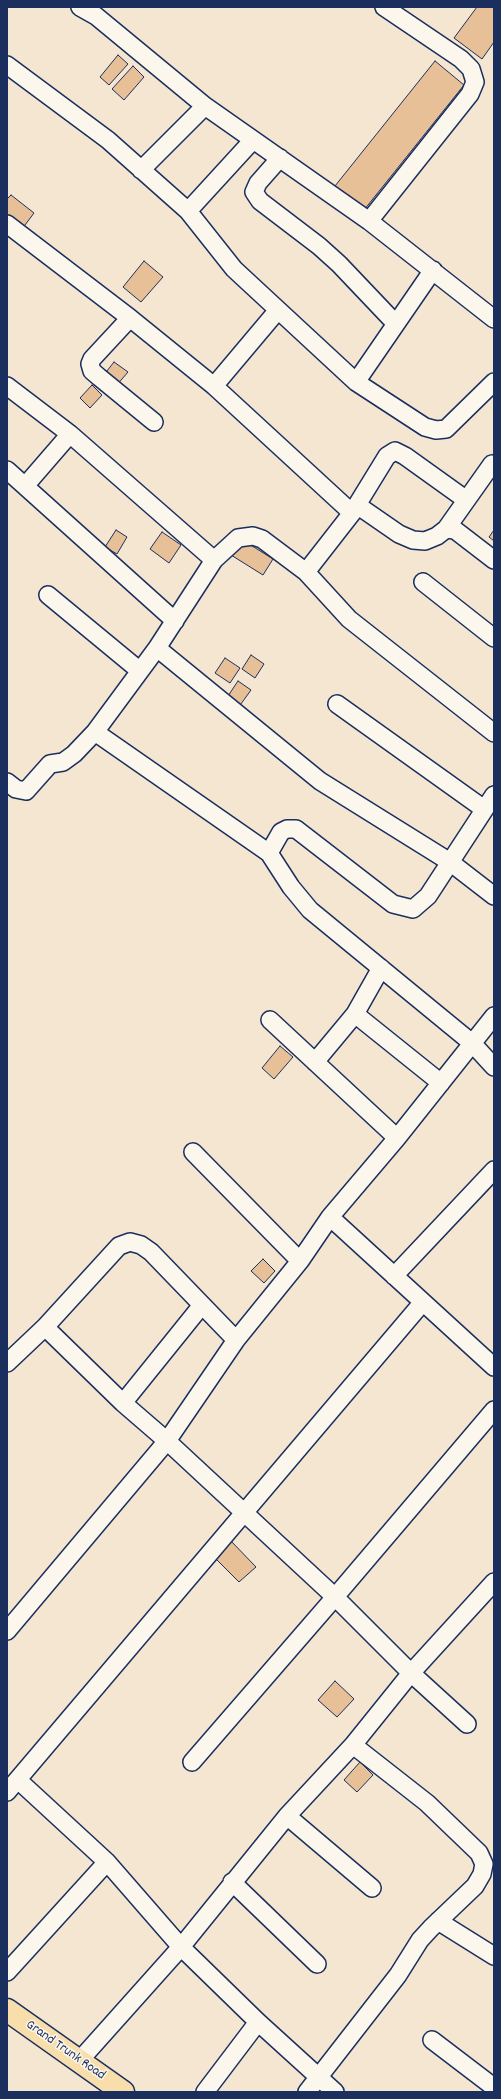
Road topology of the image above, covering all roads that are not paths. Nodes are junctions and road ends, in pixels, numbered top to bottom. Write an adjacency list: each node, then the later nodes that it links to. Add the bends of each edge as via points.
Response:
1 (80, 7): 4 (street, via 96,16)
2 (384, 7): 9 (street, via 461,59 471,69 475,82 470,94)
3 (7, 65): 7 (street, via 108,140)
4 (205, 106): 5 (street); 7 (street)
5 (254, 140): 6 (street); 8 (street)
6 (280, 158): 9 (street); 15 (street, via 258,183 254,192 260,200 339,264)
7 (142, 170): 8 (street)
8 (188, 210): 12 (street, via 234,268)
9 (369, 221): 11 (street)
10 (7, 224): 13 (street)
11 (433, 270): 14 (street); 15 (street)
12 (278, 310): 16 (street); 19 (street)
13 (130, 318): 19 (street); 20 (street, via 90,364 92,371)
14 (494, 318)
15 (396, 324): 16 (street)
16 (356, 382): 17 (street, via 425,427 436,430 446,429)
17 (494, 382)
18 (7, 386): 21 (street)
19 (214, 386): 26 (street)
20 (154, 422)
21 (70, 434): 24 (street); 28 (street)
22 (493, 465): 25 (street)
23 (7, 470): 24 (street)
24 (25, 486): 33 (street)
25 (465, 500): 26 (street, via 395,451 387,456); 27 (street)
26 (354, 509): 27 (street, via 413,540 425,541); 30 (street)
27 (446, 529): 29 (street, via 464,535)
28 (214, 560): 30 (street, via 238,538 253,536 262,539); 33 (street)
29 (494, 560)
30 (306, 572): 39 (street, via 349,619)
31 (423, 582): 34 (street)
32 (48, 595): 36 (street)
33 (176, 621): 35 (street)
34 (494, 638)
35 (157, 648): 36 (street); 44 (street, via 320,781)
36 (140, 671): 38 (street)
37 (337, 704): 42 (street)
38 (95, 732): 40 (street, via 63,762 50,764 26,791 16,789); 43 (street)
39 (494, 733)
40 (7, 782)
41 (494, 795): 42 (street)
42 (484, 809): 44 (street)
43 (269, 853): 44 (street, via 281,832 296,829 393,904 413,909 428,896); 46 (street, via 290,887 310,910)
44 (450, 862): 45 (street)
45 (494, 896)
46 (381, 968): 47 (street); 50 (street)
47 (355, 1014): 51 (street); 53 (street)
48 (494, 1016): 50 (street)
49 (270, 1020): 51 (street)
50 (472, 1043): 52 (street); 53 (street)
51 (315, 1062): 54 (street)
52 (494, 1067)
53 (441, 1083): 54 (street)
54 (397, 1138): 57 (street)
55 (193, 1152): 58 (street)
56 (494, 1170): 59 (street)
57 (330, 1217): 58 (street); 59 (street)
58 (300, 1260): 63 (street)
59 (394, 1276): 60 (street)
60 (423, 1302): 65 (street); 69 (street)
61 (202, 1305): 62 (street, via 151,1252 141,1245 130,1242 119,1246); 63 (street); 66 (street)
62 (45, 1327): 64 (street); 66 (street)
63 (236, 1340): 68 (street)
64 (7, 1363)
65 (494, 1367)
66 (123, 1403): 68 (street)
67 (494, 1410): 71 (street)
68 (168, 1441): 69 (street); 72 (street)
69 (243, 1512): 71 (street); 77 (street)
70 (494, 1582): 73 (street)
71 (335, 1597): 73 (street); 76 (street)
72 (7, 1631)
73 (411, 1673): 74 (street); 75 (street)
74 (467, 1724)
75 (353, 1745): 78 (street); 82 (street, via 427,1803 479,1853 484,1864 475,1886)
76 (192, 1762)
77 (12, 1786): 79 (street)
78 (287, 1816): 80 (street); 81 (street)
79 (107, 1862): 83 (street); 86 (street)
80 (232, 1882): 83 (street); 85 (street)
81 (372, 1888)
82 (438, 1921): 84 (street); 91 (street, via 420,1940 386,1991)
83 (181, 1947): 88 (street); 90 (street)
84 (494, 1956)
85 (317, 1964)
86 (7, 1972)
87 (7, 2010): 90 (main road, Grand Trunk Road)
88 (258, 2022): 91 (street); 94 (street)
89 (432, 2040): 92 (street)
90 (80, 2060): 93 (main road, Grand Trunk Road)
91 (318, 2077): 95 (street); 96 (street)
92 (490, 2086)
93 (123, 2092)
94 (205, 2092)
95 (307, 2092)
96 (335, 2092)

